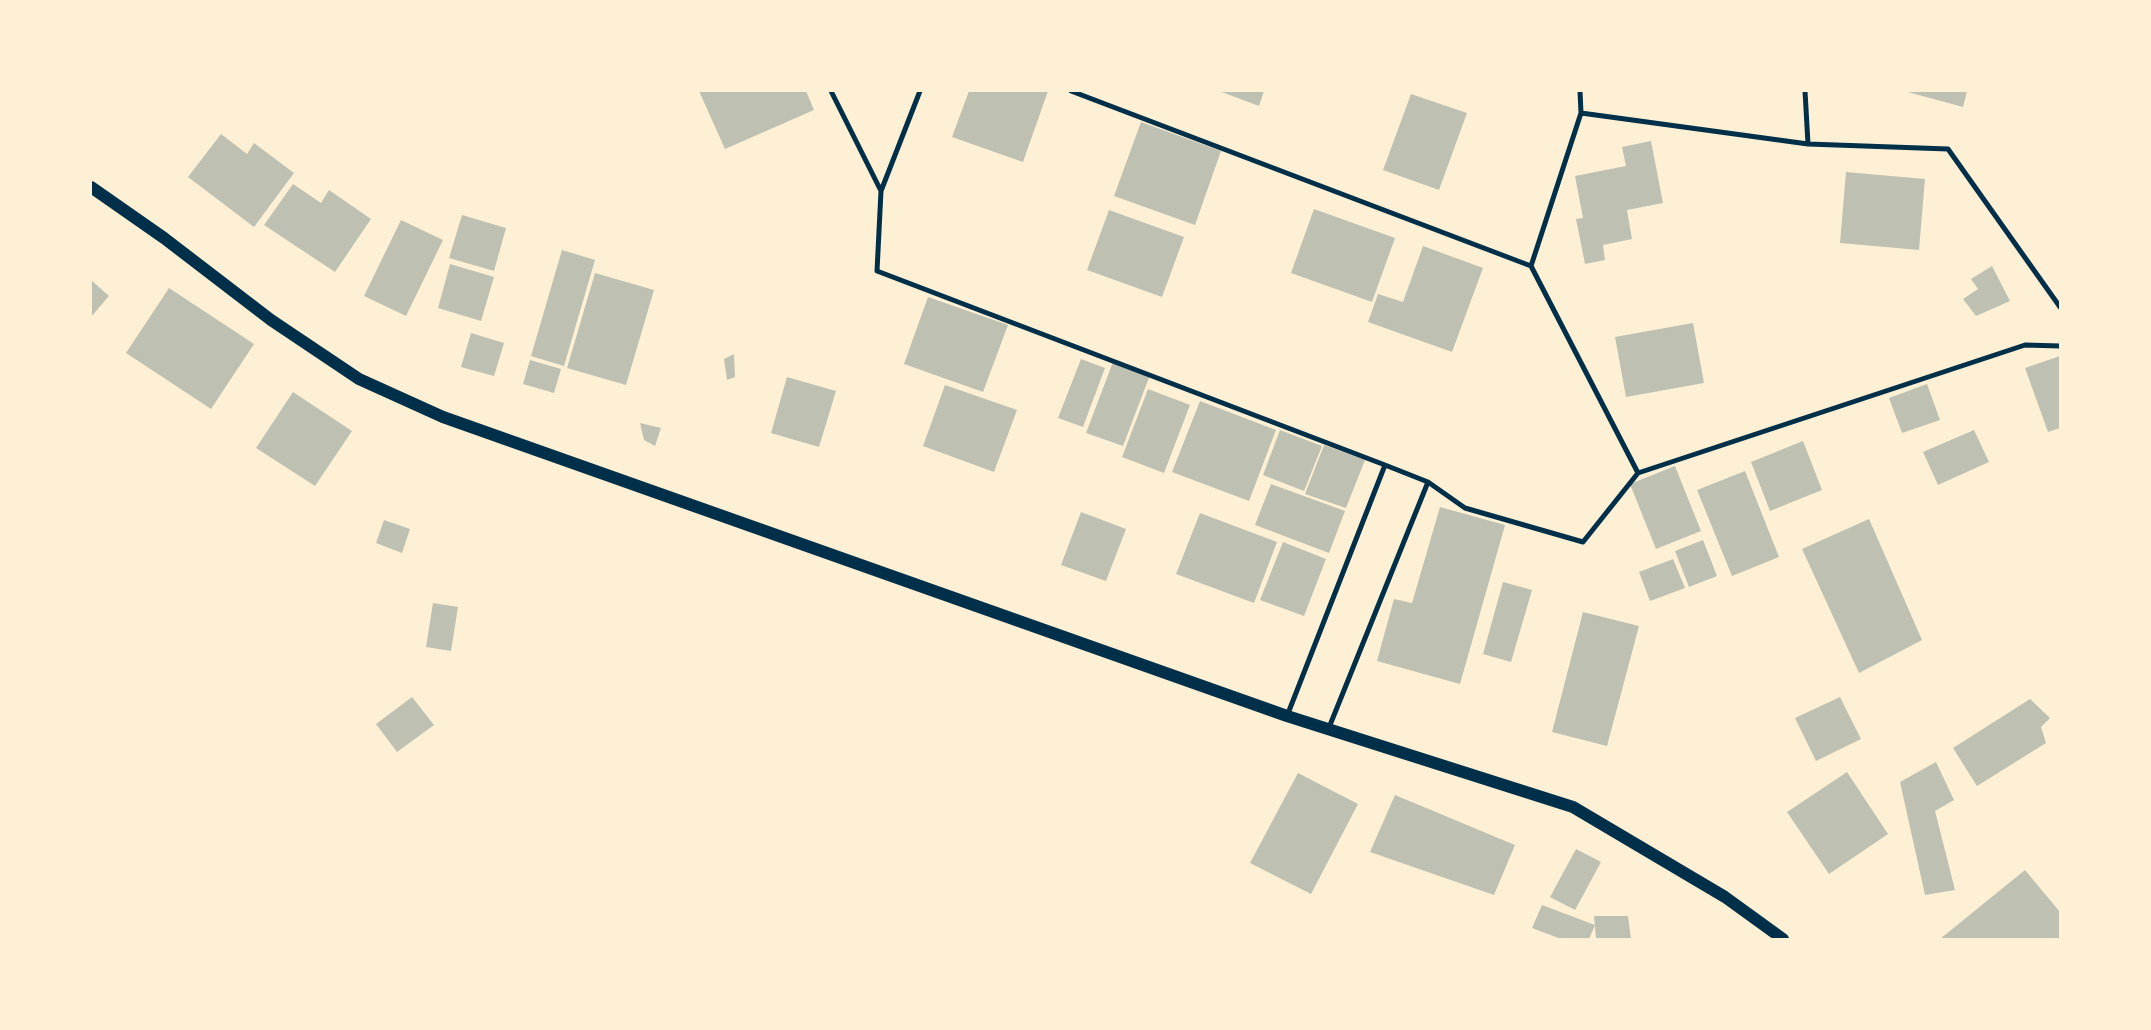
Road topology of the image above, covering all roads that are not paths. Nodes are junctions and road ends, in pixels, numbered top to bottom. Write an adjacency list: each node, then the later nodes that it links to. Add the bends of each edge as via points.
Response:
1 (831, 91): 9 (street)
2 (920, 91): 9 (street)
3 (1071, 91): 10 (street)
4 (1580, 91): 6 (street)
5 (1805, 91): 7 (street)
6 (1581, 113): 7 (street); 10 (street)
7 (1808, 144): 11 (street, via 1948,149)
8 (91, 187): 16 (main road, via 164,238 270,320 359,379 443,418)
9 (881, 191): 13 (street, via 877,271)
10 (1531, 266): 14 (street)
11 (2060, 307)
12 (2060, 346): 14 (street, via 2025,345)
13 (1385, 465): 15 (street); 16 (street)
14 (1638, 473): 15 (street, via 1583,542 1464,508)
15 (1428, 482): 17 (street)
16 (1287, 716): 17 (main road)
17 (1328, 730): 18 (main road, via 1573,807 1725,898)
18 (1783, 939)

